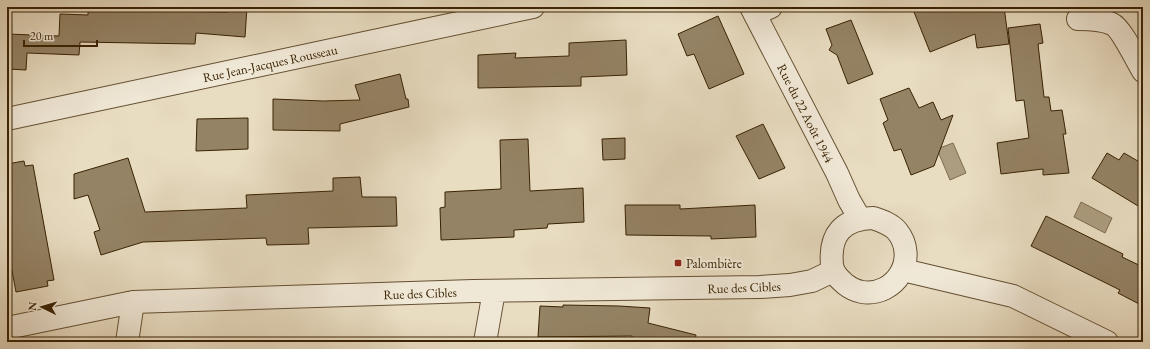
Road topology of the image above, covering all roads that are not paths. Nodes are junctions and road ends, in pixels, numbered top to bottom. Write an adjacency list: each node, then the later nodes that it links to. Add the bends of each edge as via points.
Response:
1 (533, 7): 5 (street, Rue Jean-Jacques Rousseau)
2 (759, 10): 6 (street, Rue du 22 Août 1944)
3 (1078, 19): 4 (street, via 1096,19 1114,24)
4 (1143, 71)
5 (7, 119)
6 (860, 219): 7 (street, via 873,218 886,222 897,231 904,243 906,256); 8 (street, via 848,224 839,232 833,243)
7 (903, 270): 8 (street, via 888,287 867,292 856,291 846,285); 14 (street, via 1013,296)
8 (833, 271): 9 (street, Rue des Cibles, via 812,281 760,287)
9 (494, 291): 10 (street, Rue des Cibles); 13 (street)
10 (133, 302): 11 (street, Rue des Cibles); 12 (street)
11 (7, 328)
12 (127, 342)
13 (485, 342)
14 (1107, 342)

